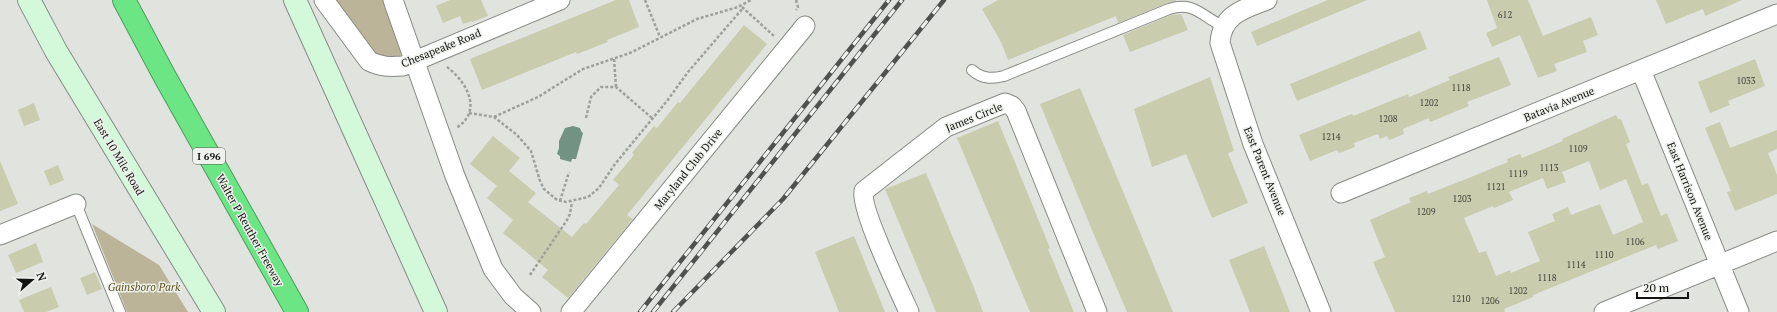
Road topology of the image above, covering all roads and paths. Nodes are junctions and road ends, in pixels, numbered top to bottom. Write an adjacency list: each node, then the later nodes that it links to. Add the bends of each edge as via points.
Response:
1 (29, 0): 38 (main road, East 10 Mile Road, via 56,51)
2 (124, 0): 39 (highway, Walter P Reuther Freeway / I 696)
3 (295, 0): 40 (main road)
4 (324, 0): 18 (street, Chesapeake Road, via 369,61 390,67 403,66)
5 (393, 0): 18 (street)
6 (560, 0): 18 (street, Chesapeake Road)
7 (645, 0): 16 (path)
8 (751, 0): 11 (path)
9 (796, 0): 13 (path)
10 (1267, 0): 14 (street, via 1235,13)
11 (742, 7): 15 (path); 16 (path, via 697,19); 26 (path)
12 (1777, 14): 21 (street, Batavia Avenue)
13 (799, 20): 42 (street, Maryland Club Drive)
14 (1223, 26): 20 (lane, via 1190,7 1181,6 1004,76 994,79 979,76); 45 (street, East Parent Avenue, via 1220,36 1221,48 1251,138)
15 (775, 36)
16 (660, 37): 17 (path, via 644,47)
17 (614, 59): 22 (path); 24 (path, via 583,69 538,97)
18 (415, 61): 41 (street, via 455,176 493,269 513,296)
19 (445, 66): 23 (path, via 465,85 470,100)
20 (972, 70)
21 (1641, 70): 29 (street, Batavia Avenue); 35 (street, East Harrison Avenue)
22 (616, 87): 25 (path, via 601,87 591,97); 26 (path)
23 (469, 113): 24 (path); 27 (path, via 462,124)
24 (494, 117): 30 (path, via 529,148 544,189)
25 (586, 118)
26 (652, 118): 31 (path, via 599,188 588,197)
27 (452, 129)
28 (568, 172): 30 (path)
29 (1341, 193)
30 (560, 201): 31 (path)
31 (572, 202): 36 (path, via 567,220)
32 (76, 204): 33 (street); 37 (lane)
33 (0, 235)
34 (1777, 241): 35 (street)
35 (1720, 265): 46 (street); 47 (street, East Harrison Avenue)
36 (530, 274)
37 (120, 312)
38 (214, 312)
39 (296, 312)
40 (436, 312)
41 (531, 312)
42 (571, 312)
43 (909, 312): 44 (street, James Circle, via 869,217 863,198 864,191 946,127 1005,103 1016,111)
44 (1097, 312)
45 (1321, 312)
46 (1604, 312)
47 (1739, 312)

